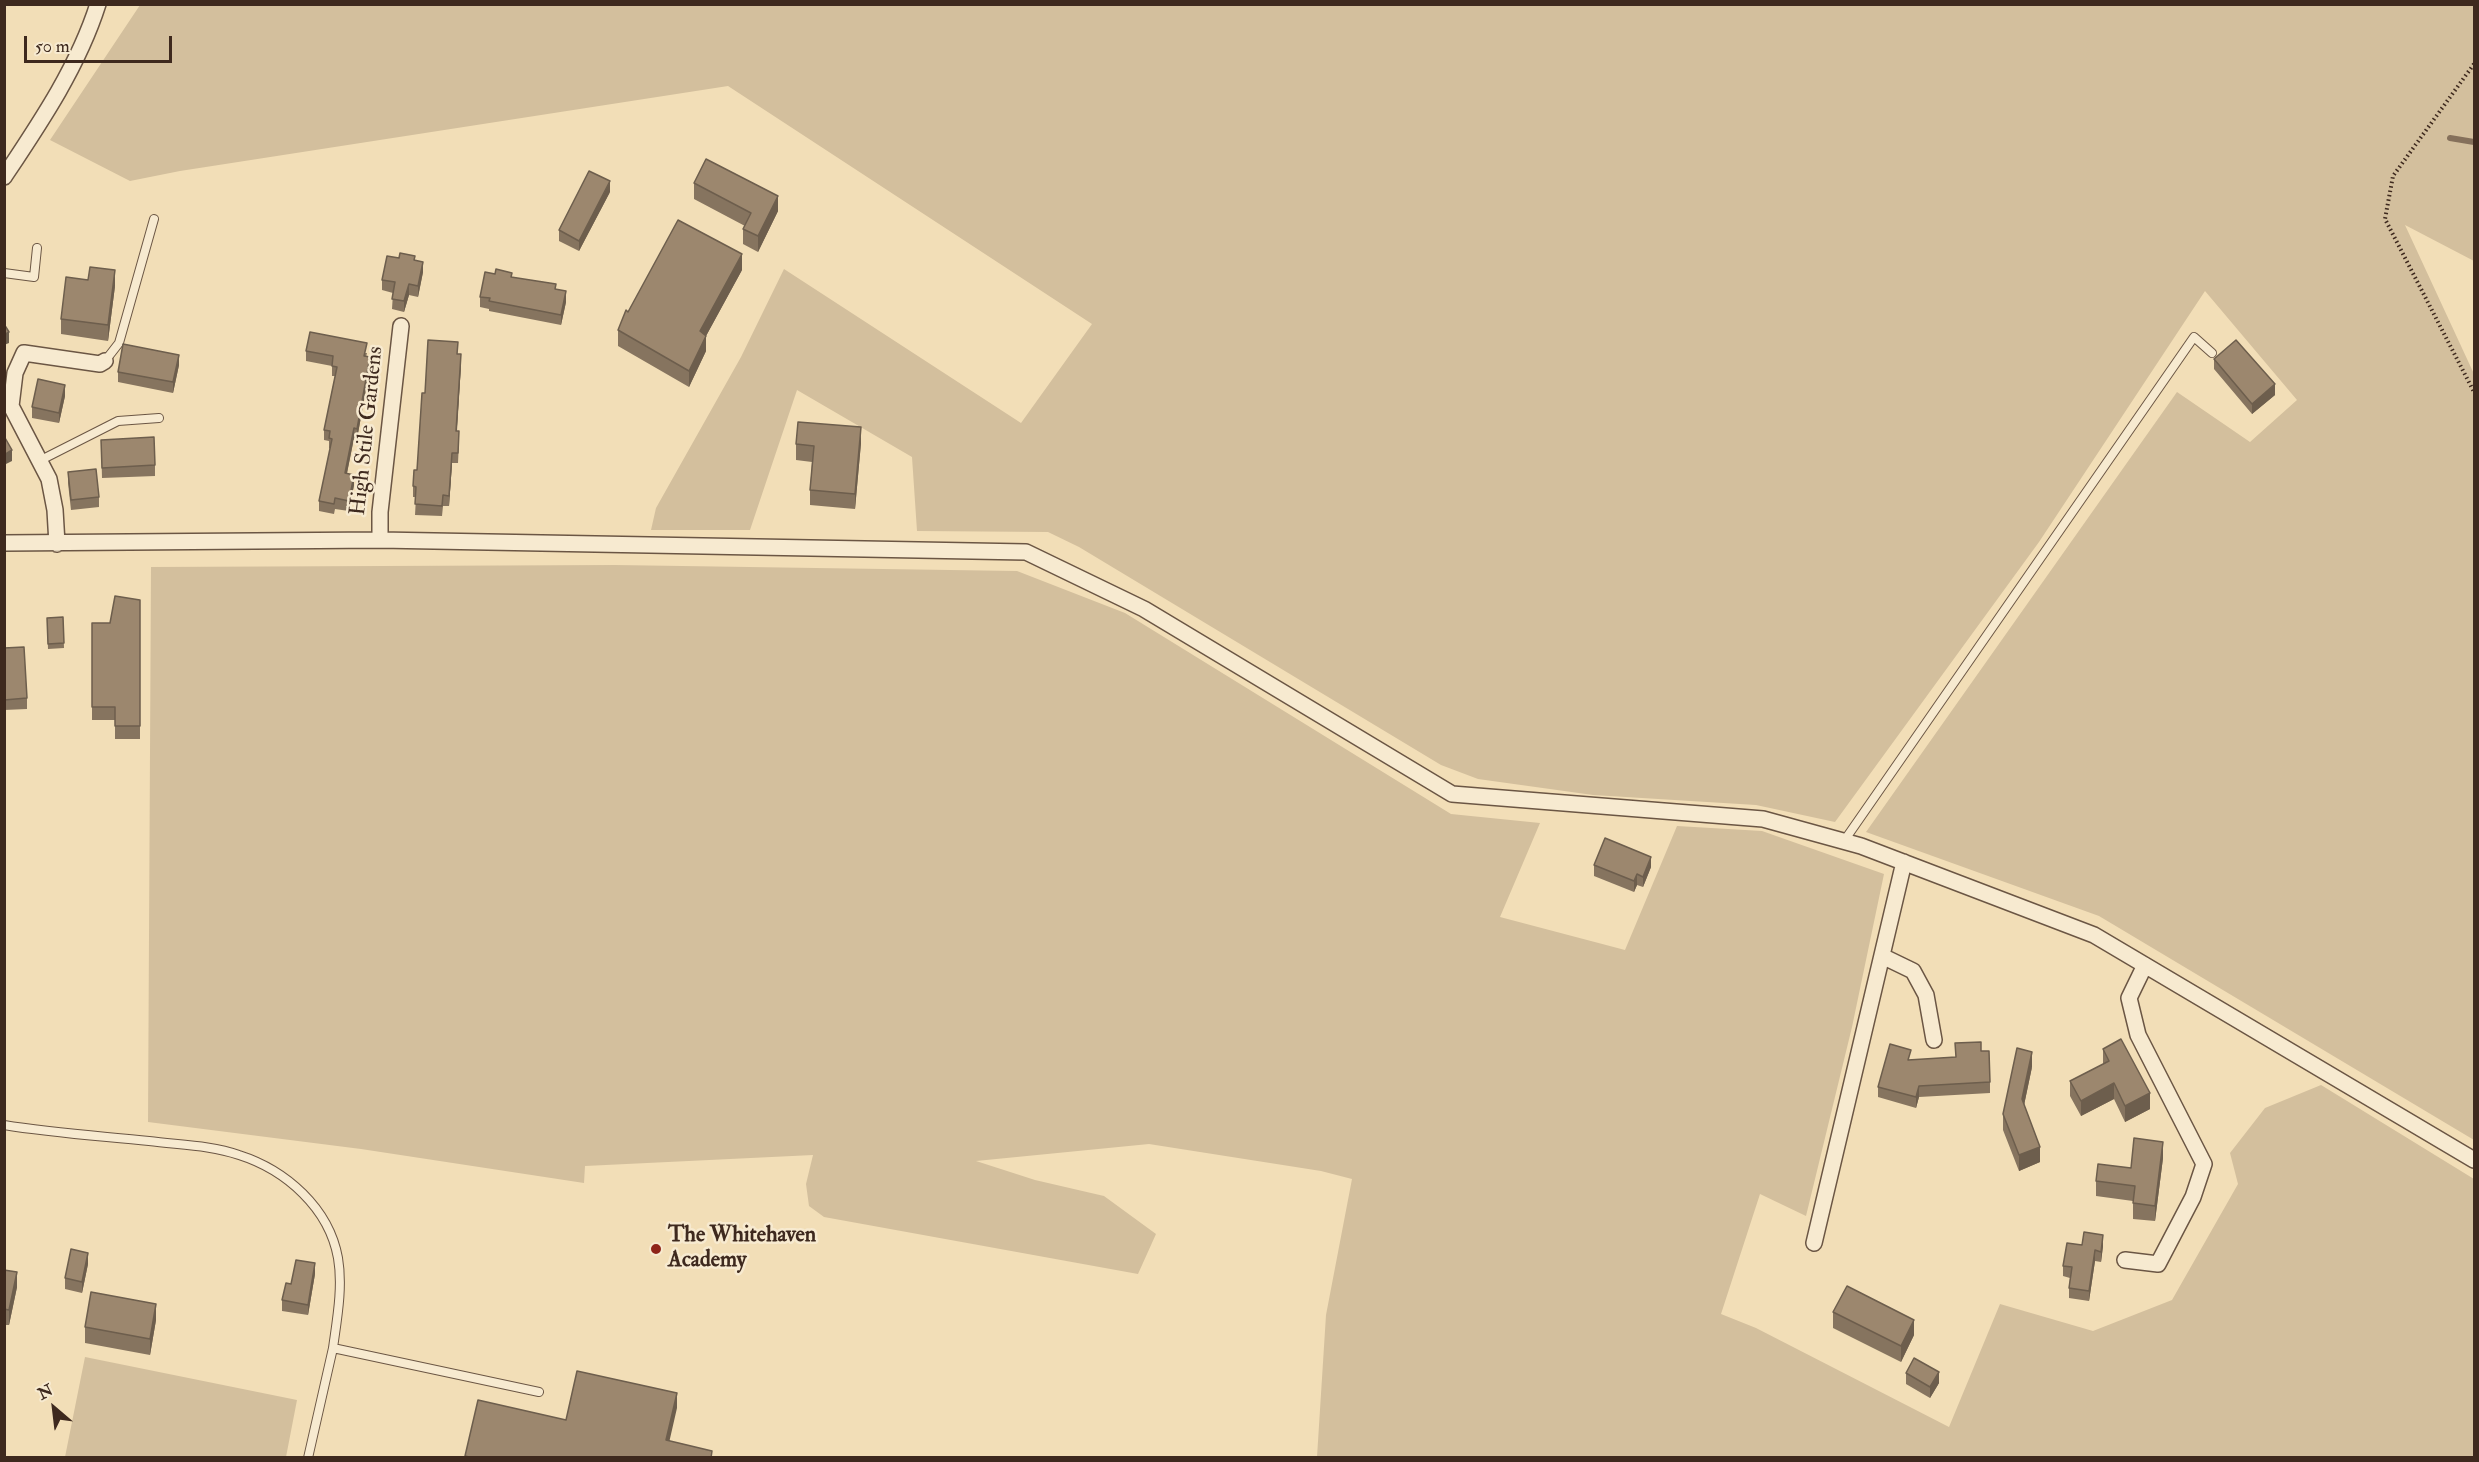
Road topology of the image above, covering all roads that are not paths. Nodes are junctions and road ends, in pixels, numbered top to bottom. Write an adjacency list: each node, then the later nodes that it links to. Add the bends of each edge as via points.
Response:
1 (98, 4): 2 (street, via 91,26 48,110)
2 (4, 177)
3 (154, 219): 8 (lane, via 119,343)
4 (37, 248): 5 (lane, via 34,277)
5 (4, 273)
6 (401, 326): 11 (street, High Stile Gardens)
7 (2212, 353): 14 (lane, via 2194,337)
8 (105, 361): 10 (street, via 100,364 24,353 15,373 10,406)
9 (159, 418): 10 (lane, via 118,421)
10 (38, 461): 13 (street, via 53,494)
11 (380, 540): 13 (street); 14 (street, via 1026,552 1144,609 1452,794 1763,819)
12 (4, 543): 13 (street)
13 (57, 544)
14 (1844, 841): 15 (street)
15 (1904, 862): 16 (street); 17 (street, via 2094,935)
16 (1882, 956): 18 (street, via 1913,971 1926,995); 21 (street)
17 (2145, 965): 20 (street); 22 (street, via 2129,998 2138,1035 2204,1164 2193,1197 2158,1264)
18 (1935, 1040)
19 (4, 1125): 23 (lane, via 206,1147 239,1155 289,1180 307,1197 332,1235 340,1285)
20 (2475, 1160)
21 (1814, 1243)
22 (2125, 1260)
23 (333, 1348): 24 (lane); 25 (lane)
24 (539, 1392)
25 (308, 1458)

